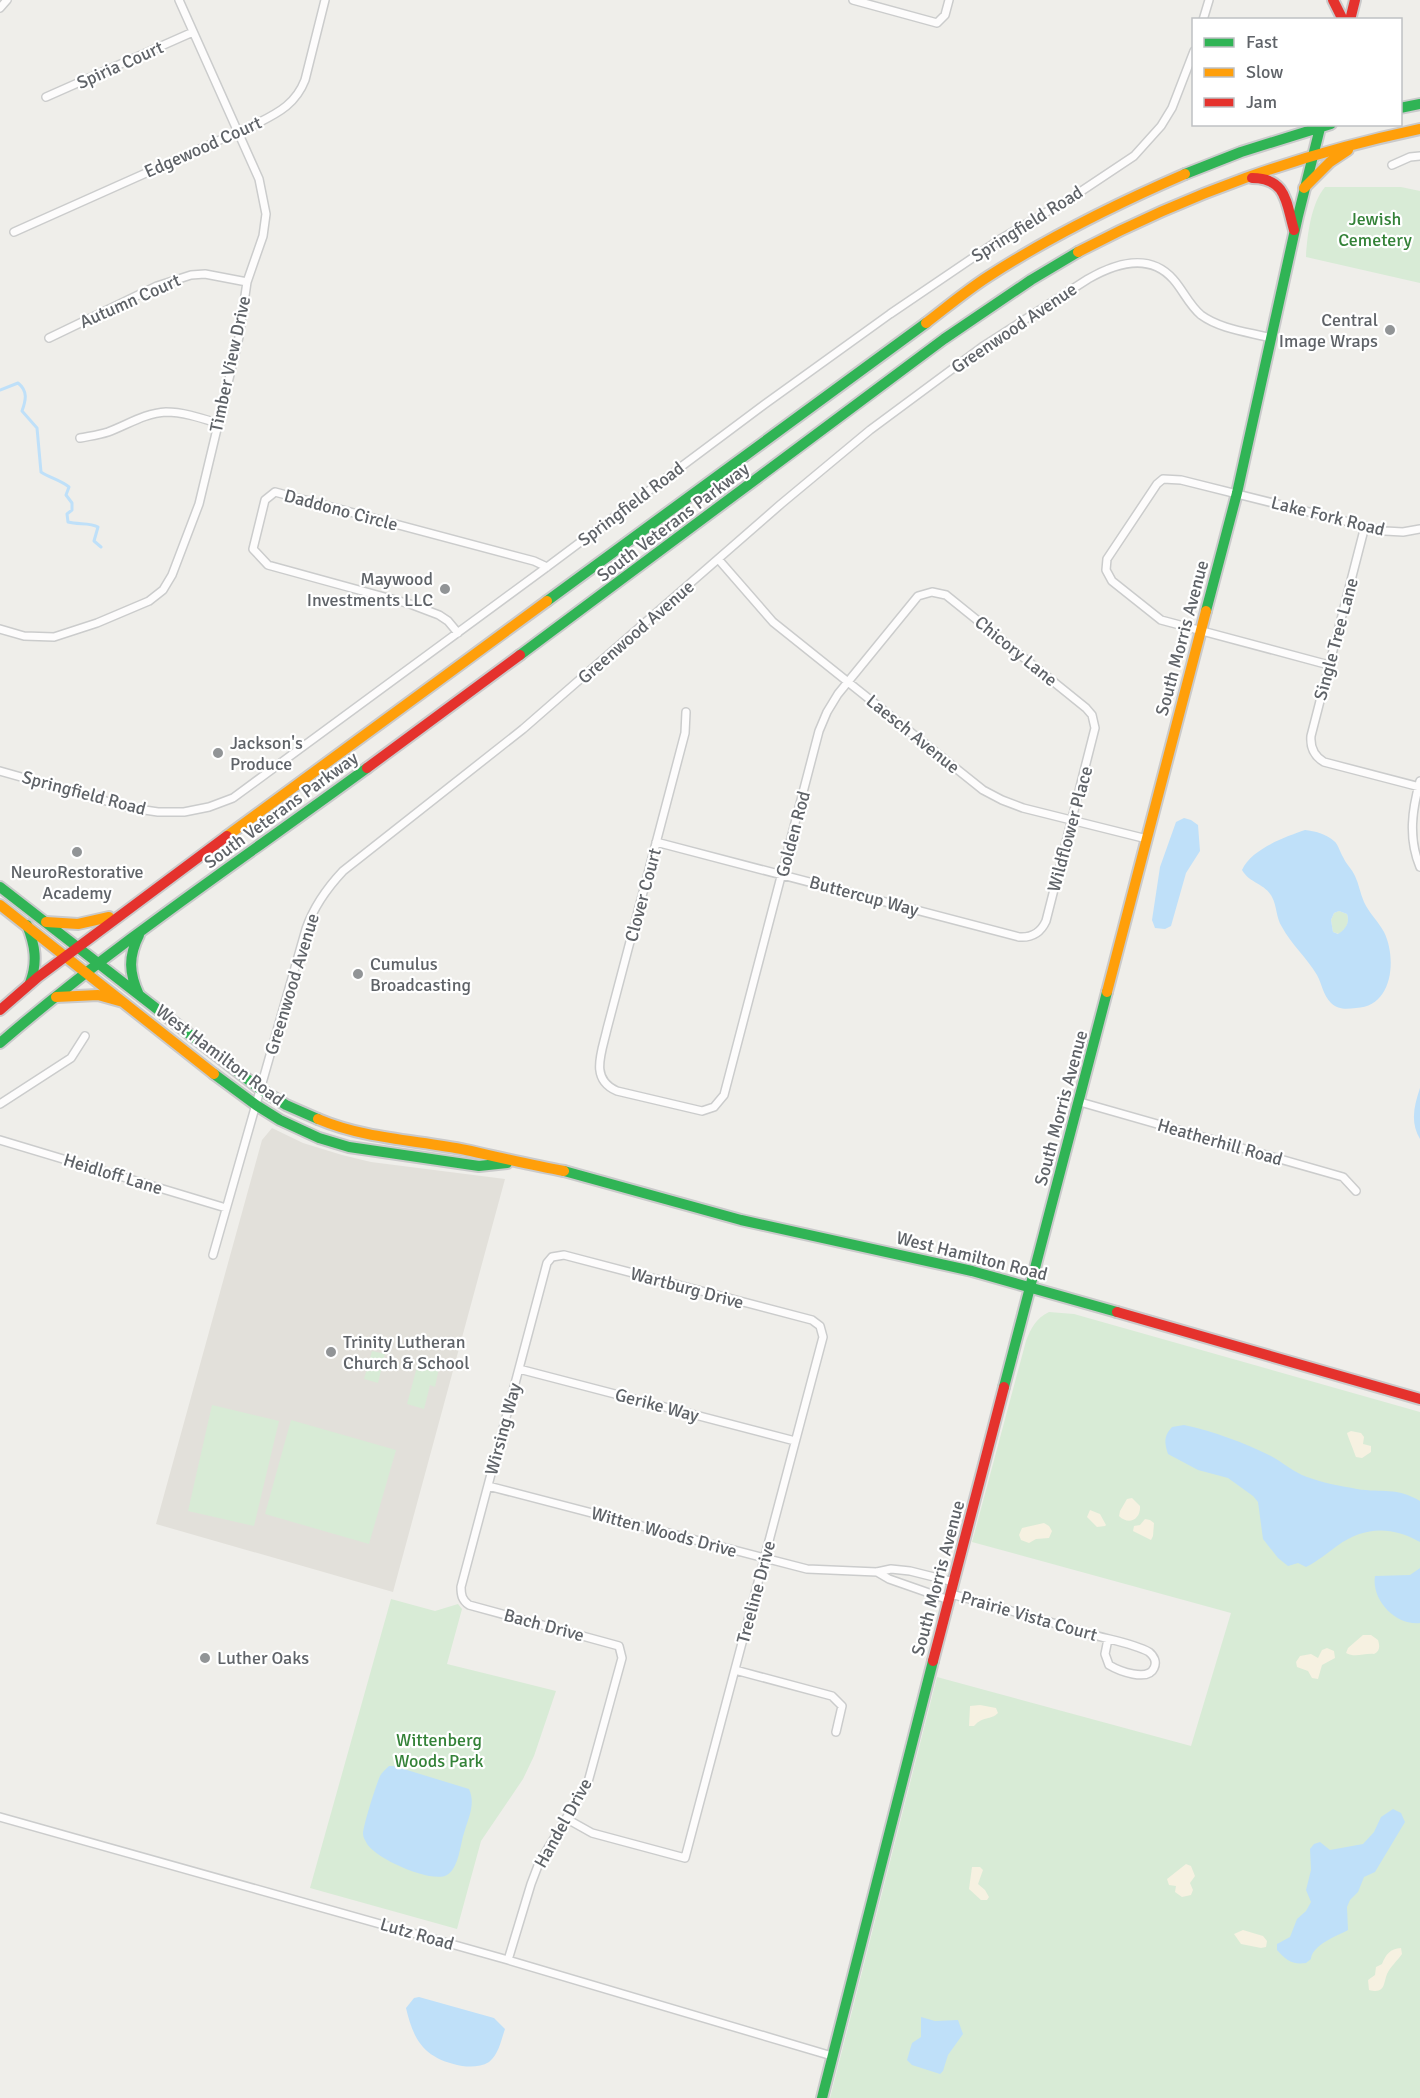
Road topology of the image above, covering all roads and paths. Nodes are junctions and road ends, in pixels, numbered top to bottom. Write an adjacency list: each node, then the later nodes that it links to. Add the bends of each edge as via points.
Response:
1 (7, 0): 9 (street)
2 (179, 0): 13 (street, Timber View Drive)
3 (325, 0): 21 (street, Edgewood Court, via 300,92 277,113)
4 (853, 0): 5 (street, via 937,23 945,15)
5 (949, 0)
6 (1209, 0): 10 (street)
7 (1333, 0): 11 (main road)
8 (1355, 0): 12 (main road)
9 (0, 8)
10 (1204, 18)
11 (1342, 18)
12 (1350, 18)
13 (193, 32): 15 (street, Spiria Court); 21 (street, Timber View Drive)
14 (1192, 56): 39 (street, Springfield Road, via 1161,126 1119,168 1002,238 890,314)
15 (46, 97)
16 (1420, 104): 17 (main road)
17 (1402, 108)
18 (1321, 126): 57 (main road, South Veterans Parkway, via 1165,181 1052,238 988,277)
19 (1324, 126): 23 (main road, South Morris Avenue)
20 (1420, 129): 22 (main road, South Veterans Parkway)
21 (238, 132): 29 (street, Edgewood Court); 30 (street, Timber View Drive, via 259,179 266,214 263,236)
22 (1359, 143): 23 (main road, South Veterans Parkway); 27 (main road, via 1330,162)
23 (1313, 155): 26 (main road, South Veterans Parkway); 27 (main road, South Morris Avenue)
24 (1420, 156): 25 (street)
25 (1392, 165)
26 (1244, 178): 28 (main road, via 1267,178 1276,184 1283,192); 60 (main road, South Veterans Parkway, via 1144,219 1068,258 952,333)
27 (1304, 188): 28 (main road, South Morris Avenue)
28 (1294, 230): 32 (main road, South Morris Avenue)
29 (14, 232)
30 (247, 282): 31 (street, Autumn Court, via 205,274 183,277); 33 (street, Timber View Drive, via 239,337)
31 (49, 338)
32 (1271, 338): 35 (main road, South Morris Avenue); 38 (street, Greenwood Avenue, via 1207,319 1168,274 1155,267 1124,263 1107,268 1006,331 916,395)
33 (218, 423): 34 (street, via 159,413 109,432); 41 (street, Timber View Drive, via 199,504 180,559 163,590 127,612 67,634 24,636)
34 (80, 438)
35 (1237, 493): 36 (street, Lake Fork Road); 42 (main road, South Morris Avenue); 42 (street, Lake Fork Road, via 1162,479 1106,563 1112,581 1155,616)
36 (1365, 526): 37 (street, Lake Fork Road, via 1394,532); 44 (street, Single Tree Lane)
37 (1420, 529)
38 (719, 560): 45 (street, Laesch Avenue, via 773,622); 73 (street, Greenwood Avenue, via 523,729 335,880 306,929)
39 (547, 567): 43 (street, Springfield Road); 43 (street, Daddono Circle, via 274,492 265,500 253,549 268,566 419,607 448,621)
40 (929, 592): 45 (street, Golden Rod, via 918,596); 47 (street, Chicory Lane, via 946,595 1086,708)
41 (0, 629)
42 (1201, 632): 44 (street); 51 (main road, South Morris Avenue)
43 (458, 633): 48 (street, Springfield Road, via 233,798 209,807 184,812 131,808)
44 (1329, 665): 49 (street, Single Tree Lane, via 1311,736 1314,753 1324,762)
45 (848, 682): 50 (street, Laesch Avenue, via 983,790 1012,804); 54 (street, Golden Rod, via 819,731)
46 (686, 712): 52 (street, Clover Court, via 685,733)
47 (1094, 721): 50 (street, Wildflower Place, via 1095,733)
48 (0, 771)
49 (1420, 785): 53 (street, via 1413,807 1412,831)
50 (1072, 821): 51 (street, Laesch Avenue); 61 (street, Wildflower Place, via 1046,921)
51 (1147, 839): 74 (main road, South Morris Avenue)
52 (657, 842): 54 (street, Buttercup Way); 77 (street, Clover Court, via 599,1064 602,1077 611,1088 697,1111)
53 (1420, 867)
54 (782, 875): 61 (street, Buttercup Way, via 1019,937); 77 (street, Golden Rod, via 724,1095)
55 (0, 887): 58 (main road, West Hamilton Road)
56 (0, 905): 59 (main road, West Hamilton Road)
57 (125, 911): 58 (main road, via 78,926); 62 (main road, South Veterans Parkway)
58 (46, 922): 62 (main road, West Hamilton Road)
59 (27, 926): 63 (main road, West Hamilton Road); 66 (main road, via 37,963)
60 (141, 932): 64 (main road, South Veterans Parkway); 67 (main road, via 129,959)
61 (1036, 933)
62 (77, 946): 63 (main road, South Veterans Parkway); 64 (main road, West Hamilton Road)
63 (66, 956): 65 (main road, West Hamilton Road); 66 (main road, South Veterans Parkway)
64 (99, 964): 65 (main road, South Veterans Parkway); 67 (main road, West Hamilton Road)
65 (87, 973): 68 (main road, South Veterans Parkway); 69 (main road, West Hamilton Road)
66 (29, 985): 70 (main road, South Veterans Parkway)
67 (139, 995): 73 (main road, West Hamilton Road)
68 (54, 997): 69 (main road, via 93,994); 72 (main road, South Veterans Parkway)
69 (123, 1002): 76 (main road, West Hamilton Road)
70 (0, 1010)
71 (85, 1036): 75 (street, via 70,1058)
72 (0, 1044)
73 (260, 1089): 76 (street, Greenwood Avenue); 79 (main road, West Hamilton Road, via 334,1126)
74 (1080, 1102): 80 (street, Heatherhill Road, via 1343,1177); 84 (main road, South Morris Avenue)
75 (0, 1104)
76 (256, 1105): 79 (main road, West Hamilton Road, via 300,1130 349,1147 479,1166); 81 (street, Greenwood Avenue)
77 (714, 1107)
78 (0, 1140): 81 (street, Heidloff Lane)
79 (513, 1162): 84 (main road, West Hamilton Road, via 574,1173 741,1220)
80 (1356, 1191)
81 (226, 1208): 82 (street, Greenwood Avenue)
82 (213, 1255)
83 (552, 1257): 85 (street, Wartburg Drive, via 564,1255 812,1320); 86 (street, Wirsing Way, via 547,1263)
84 (1031, 1287): 87 (main road, West Hamilton Road); 92 (main road, South Morris Avenue)
85 (820, 1326): 88 (street, Treeline Drive, via 823,1337)
86 (519, 1369): 88 (street, Gerike Way); 89 (street, Wirsing Way)
87 (1420, 1399)
88 (795, 1441): 90 (street, Treeline Drive)
89 (488, 1486): 90 (street, Witten Woods Drive); 94 (street, Wirsing Way, via 461,1587)
90 (764, 1559): 91 (street, Witten Woods Drive, via 807,1569); 97 (street, Treeline Drive)
91 (877, 1572): 92 (street, Witten Woods Drive, via 910,1571); 93 (street, Witten Woods Drive, via 889,1580)
92 (954, 1582): 93 (main road, South Morris Avenue)
93 (950, 1597): 95 (street, Prairie Vista Court); 102 (main road, South Morris Avenue)
94 (464, 1602): 96 (street, Bach Drive, via 619,1646)
95 (1108, 1639): 95 (street, Prairie Vista Court, via 1152,1654 1154,1670 1141,1675 1109,1665 1105,1654)
96 (622, 1651): 100 (street, Handel Drive, via 588,1782)
97 (735, 1670): 98 (street, via 832,1696 842,1706); 100 (street, Treeline Drive, via 685,1858 592,1833)
98 (836, 1732)
99 (0, 1817): 101 (street, Lutz Road)
100 (567, 1819): 101 (street, Handel Drive, via 539,1863)
101 (508, 1960): 102 (street, Lutz Road)
102 (832, 2056): 103 (main road, South Morris Avenue)
103 (822, 2098)

